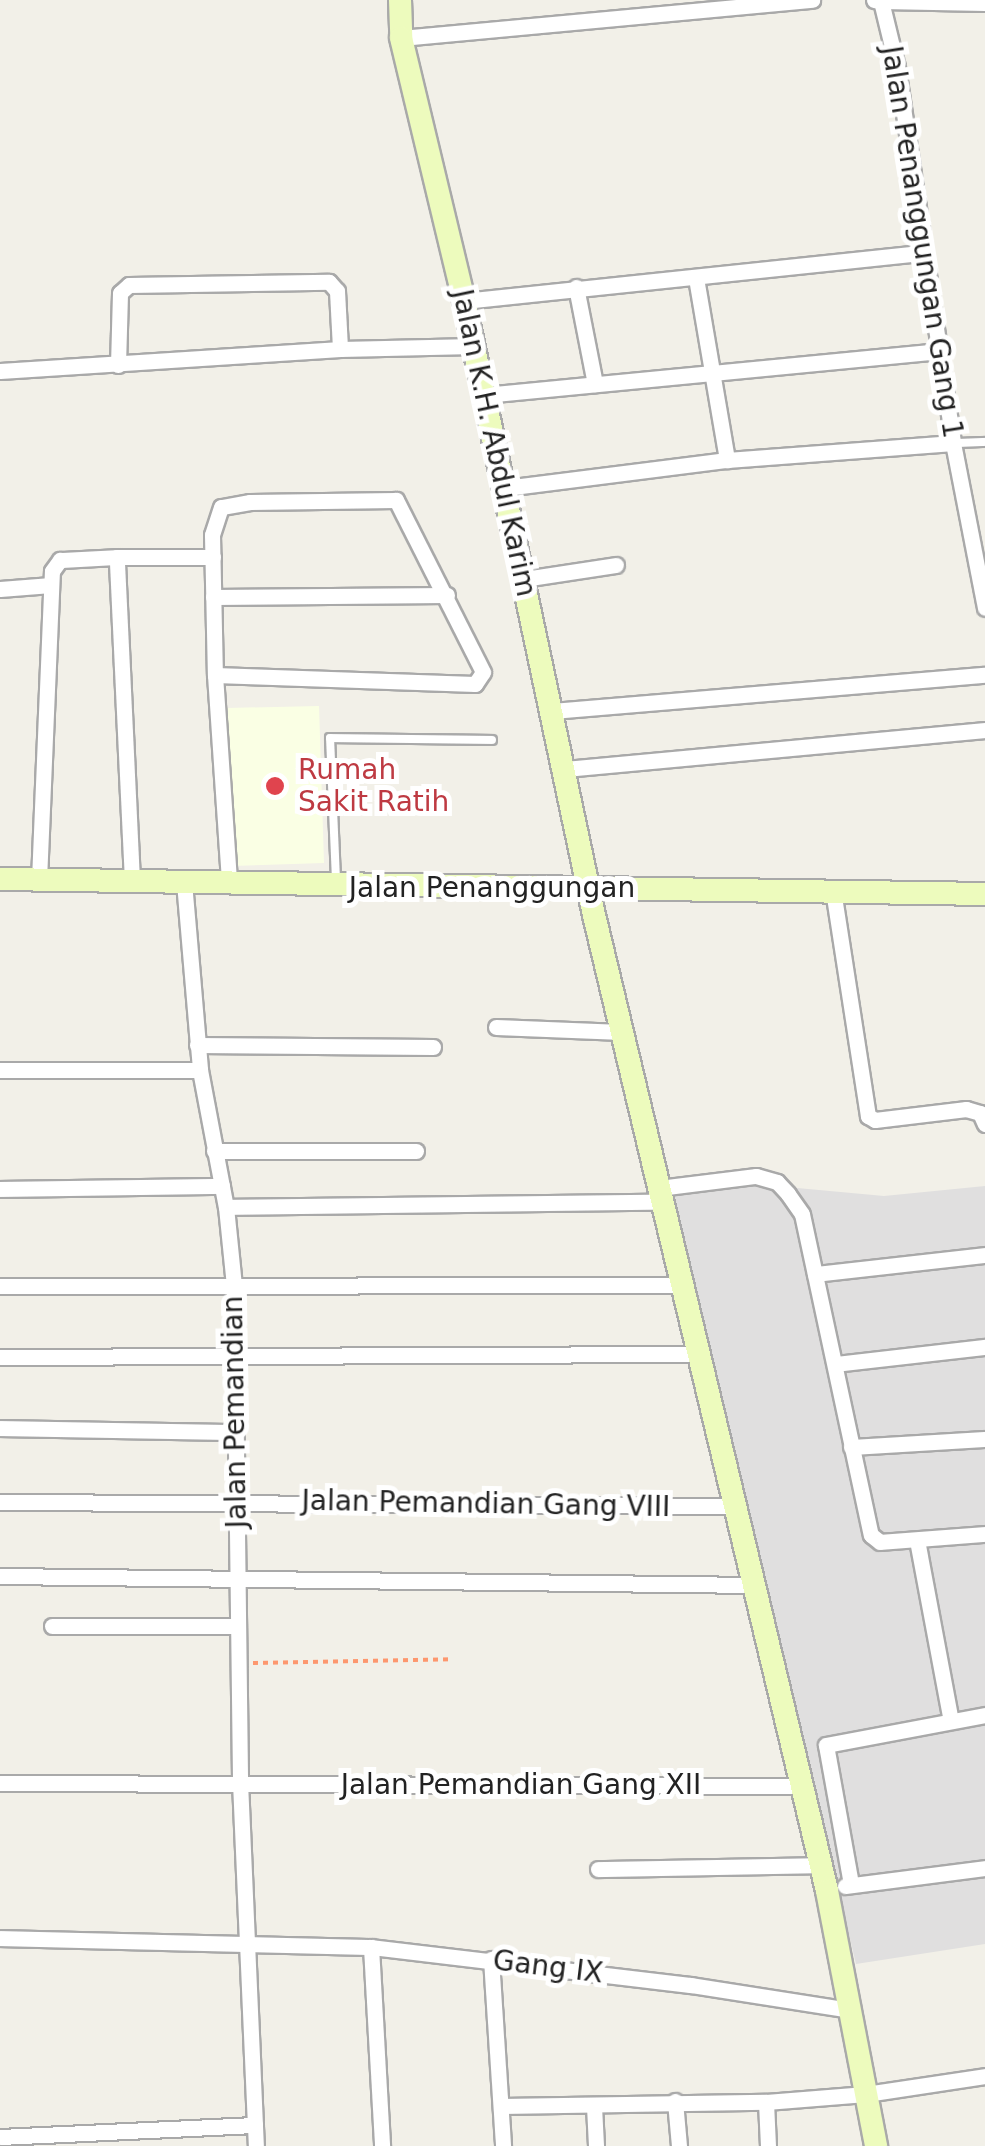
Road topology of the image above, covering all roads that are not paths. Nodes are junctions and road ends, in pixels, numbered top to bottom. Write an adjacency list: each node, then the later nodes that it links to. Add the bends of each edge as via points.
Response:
1 (400, 0): 7 (street, Jalan K.H. Abdul Karim)
2 (635, 0): 6 (street)
3 (812, 0): 6 (street)
4 (878, 1): 5 (street); 8 (street, Jalan Penanggungan Gang 1, via 896,67)
5 (985, 3)
6 (632, 18): 7 (street)
7 (401, 38): 11 (street, Jalan K.H. Abdul Karim)
8 (922, 253): 9 (street); 14 (street, Jalan Penanggungan Gang 1)
9 (696, 278): 10 (street); 17 (street)
10 (576, 287): 11 (street); 18 (street)
11 (464, 301): 12 (street, Jalan K.H. Abdul Karim)
12 (474, 346): 13 (street); 19 (street, Jalan K.H. Abdul Karim)
13 (340, 349): 15 (street); 15 (street, via 338,291 329,282 129,285 120,293)
14 (938, 352): 17 (street); 20 (street, Jalan Penanggungan Gang 1)
15 (118, 364): 16 (street)
16 (0, 370)
17 (710, 374): 18 (street); 22 (street)
18 (595, 384): 19 (street)
19 (484, 395): 23 (street, Jalan K.H. Abdul Karim)
20 (953, 442): 21 (lane); 22 (street); 32 (street, Jalan Penanggungan Gang 1)
21 (985, 442)
22 (727, 460): 23 (street)
23 (504, 488): 27 (street, Jalan K.H. Abdul Karim)
24 (117, 557): 25 (street); 28 (street, via 55,562); 41 (street)
25 (212, 557): 30 (street, via 217,514 226,505 384,497 399,504); 31 (street)
26 (616, 565): 27 (street)
27 (524, 578): 35 (street, Jalan K.H. Abdul Karim)
28 (51, 585): 29 (street); 40 (street)
29 (0, 588)
30 (447, 595): 31 (street); 33 (street, via 483,672 475,684)
31 (213, 597): 33 (street)
32 (984, 598)
33 (214, 675): 43 (street)
34 (985, 675): 35 (street)
35 (552, 711): 38 (street, Jalan K.H. Abdul Karim)
36 (985, 730): 38 (street)
37 (492, 740): 44 (lane, via 330,738)
38 (565, 768): 45 (street, Jalan K.H. Abdul Karim)
39 (0, 879): 40 (street, Jalan Penanggungan)
40 (39, 880): 41 (street, Jalan Penanggungan)
41 (132, 881): 42 (street, Jalan Penanggungan)
42 (184, 882): 43 (street, Jalan Penanggungan); 50 (street, Jalan Pemandian)
43 (229, 882): 44 (street, Jalan Penanggungan)
44 (337, 887): 45 (street, Jalan Penanggungan)
45 (588, 888): 46 (street, Jalan Penanggungan); 49 (street, Jalan K.H. Abdul Karim)
46 (833, 890): 47 (street, Jalan Penanggungan); 54 (street, via 868,1116 966,1109 980,1113)
47 (985, 894)
48 (496, 1027): 49 (street)
49 (622, 1032): 59 (street, Jalan K.H. Abdul Karim)
50 (197, 1045): 51 (street); 53 (street, Jalan Pemandian)
51 (433, 1048)
52 (0, 1070): 53 (street)
53 (200, 1070): 55 (street, Jalan Pemandian)
54 (985, 1124)
55 (214, 1151): 56 (street); 57 (street, Jalan Pemandian)
56 (416, 1151)
57 (222, 1186): 58 (street); 60 (street, Jalan Pemandian)
58 (0, 1189)
59 (661, 1195): 60 (street); 62 (street, via 735,1175 777,1182 802,1214); 63 (street, Jalan K.H. Abdul Karim)
60 (226, 1207): 65 (street, Jalan Pemandian)
61 (985, 1255): 62 (street)
62 (815, 1274): 70 (street)
63 (683, 1285): 65 (street); 67 (street, Jalan K.H. Abdul Karim)
64 (0, 1286): 65 (street)
65 (234, 1286): 69 (street, Jalan Pemandian)
66 (985, 1347): 70 (street)
67 (698, 1354): 69 (street); 77 (street, Jalan K.H. Abdul Karim)
68 (0, 1357): 69 (street)
69 (236, 1358): 72 (street, Jalan Pemandian)
70 (835, 1364): 74 (street)
71 (0, 1428): 72 (street)
72 (236, 1432): 75 (street, Jalan Pemandian)
73 (985, 1439): 74 (street)
74 (851, 1447): 79 (street, via 871,1534 880,1542)
75 (237, 1501): 76 (street, Jalan Pemandian Gang VIII); 77 (street, Jalan Pemandian Gang VIII); 81 (street, Jalan Pemandian)
76 (0, 1502)
77 (735, 1506): 82 (street, Jalan K.H. Abdul Karim)
78 (985, 1534): 79 (street)
79 (917, 1540): 86 (street)
80 (0, 1576): 81 (street)
81 (237, 1580): 82 (street); 84 (street, Jalan Pemandian)
82 (754, 1585): 89 (street, Jalan K.H. Abdul Karim)
83 (52, 1626): 84 (street)
84 (237, 1626): 87 (street, Jalan Pemandian)
85 (985, 1715): 86 (street)
86 (952, 1721): 93 (street, via 826,1745)
87 (240, 1782): 88 (street, Jalan Pemandian Gang XII); 89 (street, Jalan Pemandian Gang XII); 96 (street, Jalan Pemandian)
88 (0, 1783)
89 (802, 1786): 90 (street, Jalan K.H. Abdul Karim)
90 (821, 1864): 92 (street); 94 (street, Jalan K.H. Abdul Karim)
91 (985, 1868): 93 (street)
92 (598, 1869)
93 (852, 1884): 94 (street)
94 (827, 1891): 99 (street, Jalan K.H. Abdul Karim)
95 (0, 1938): 96 (street, Gang IX)
96 (244, 1945): 97 (street, Gang IX); 106 (street, Jalan Pemandian)
97 (371, 1948): 98 (street, Gang IX); 110 (street)
98 (491, 1958): 99 (street, Gang IX); 104 (street)
99 (850, 2010): 101 (street, Jalan K.H. Abdul Karim)
100 (985, 2076): 101 (street)
101 (866, 2094): 103 (street); 115 (street, Jalan K.H. Abdul Karim)
102 (675, 2102): 103 (street); 105 (street); 113 (street)
103 (766, 2102): 114 (street)
104 (501, 2106): 105 (street); 111 (street)
105 (594, 2106): 112 (street)
106 (256, 2125): 108 (street); 109 (street, Jalan Pemandian)
107 (0, 2137): 108 (street)
108 (116, 2139)
109 (256, 2146)
110 (382, 2146)
111 (503, 2146)
112 (596, 2146)
113 (679, 2146)
114 (768, 2146)
115 (876, 2146)

